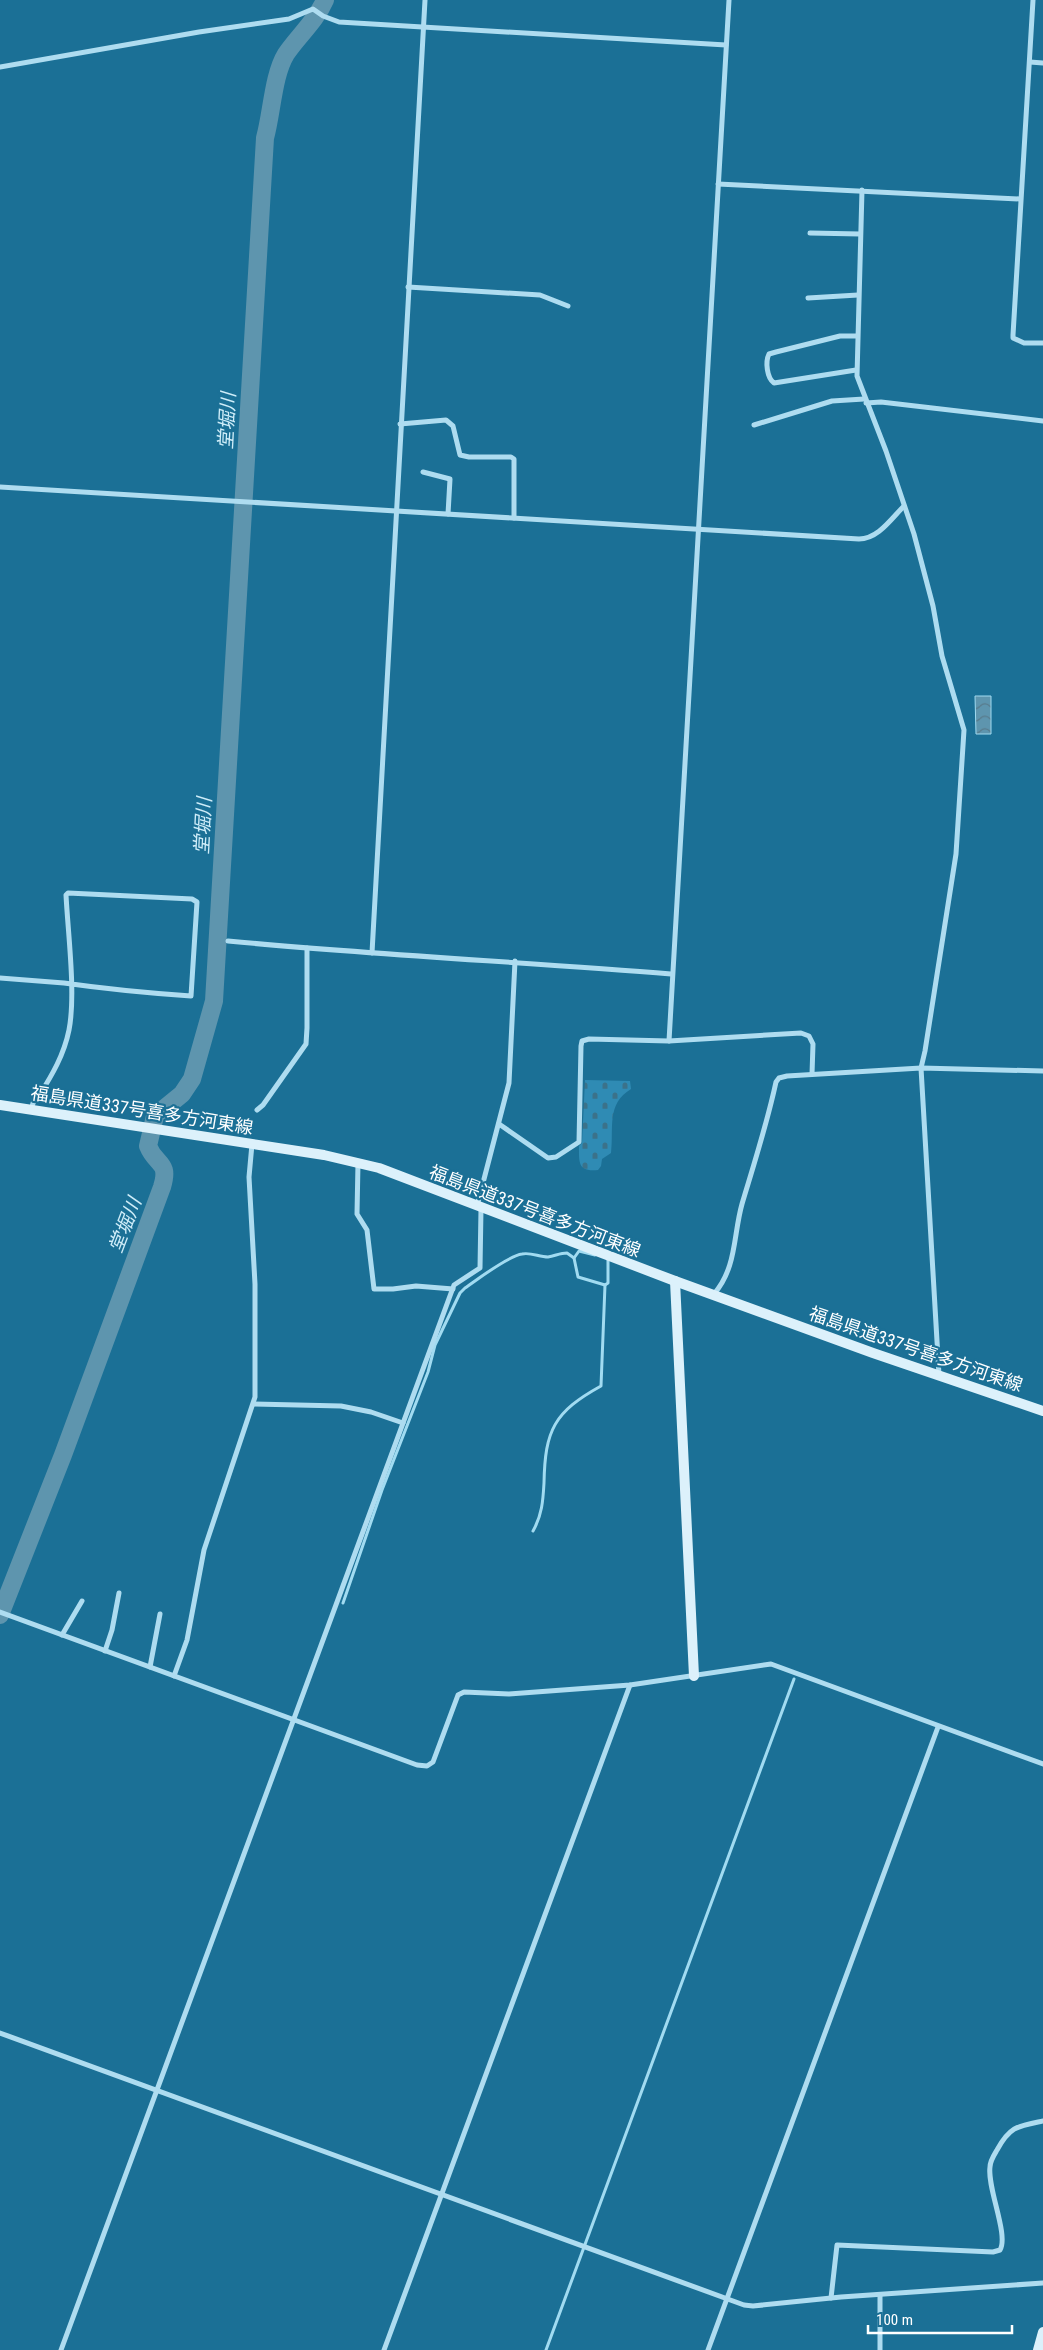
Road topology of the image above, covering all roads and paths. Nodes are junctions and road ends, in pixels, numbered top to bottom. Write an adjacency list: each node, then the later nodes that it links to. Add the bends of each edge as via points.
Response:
1 (425, 0): 4 (street)
2 (729, 0): 5 (street)
3 (1033, 0): 6 (street)
4 (423, 26): 5 (street); 8 (street, via 339,22 313,9 289,20 199,32); 14 (street)
5 (726, 45): 9 (street)
6 (1030, 62): 7 (street); 11 (street)
7 (1043, 63)
8 (0, 67)
9 (718, 184): 10 (street); 31 (street)
10 (862, 190): 11 (street); 13 (street)
11 (1020, 199): 19 (street, via 1013,338)
12 (810, 233): 13 (street)
13 (860, 234): 15 (street)
14 (408, 287): 17 (street, via 540,295); 23 (street)
15 (858, 295): 16 (street); 18 (street)
16 (808, 298)
17 (568, 306)
18 (857, 336): 20 (street); 20 (street, via 840,336 776,352 769,354 766,360 770,380 774,384)
19 (1043, 343)
20 (856, 370): 21 (street)
21 (865, 401): 22 (street); 24 (street, via 832,401); 27 (street)
22 (1043, 421)
23 (400, 424): 28 (street); 30 (street, via 446,420 453,426 460,455 514,459)
24 (754, 425)
25 (423, 472): 29 (street, via 450,479)
26 (0, 487): 28 (street)
27 (904, 506): 31 (street, via 877,534 866,539); 40 (street, via 929,589 940,645 964,730 956,854)
28 (395, 510): 29 (street); 34 (street)
29 (448, 514): 30 (street)
30 (514, 518): 31 (street)
31 (697, 530): 36 (street)
32 (228, 941): 33 (street)
33 (307, 948): 34 (street); 45 (street, via 306,1044)
34 (372, 953): 35 (street)
35 (515, 961): 36 (street); 46 (street, via 509,1083)
36 (671, 974): 39 (street)
37 (0, 978): 38 (street)
38 (70, 984): 38 (street, via 68,893 192,899 197,902 191,996); 44 (street, via 70,1023 66,1041 60,1060)
39 (669, 1041): 42 (street, via 801,1033 809,1036 813,1044); 46 (street, via 589,1039 582,1042 579,1142 556,1157 548,1158)
40 (921, 1068): 41 (street); 42 (street); 53 (street)
41 (1043, 1072)
42 (812, 1074): 52 (street, via 787,1076 776,1082 741,1207 738,1236 728,1273)
43 (0, 1105): 44 (main road, 福島県道337号喜多方河東線)
44 (31, 1110): 47 (main road, 福島県道337号喜多方河東線)
45 (257, 1110)
46 (499, 1124): 49 (street)
47 (252, 1143): 48 (main road, 福島県道337号喜多方河東線); 54 (street, via 249,1178 255,1284)
48 (358, 1163): 49 (main road, 福島県道337号喜多方河東線, via 379,1168); 51 (street, via 357,1214 367,1230 374,1289 416,1286)
49 (479, 1208): 50 (main road, 福島県道337号喜多方河東線); 51 (street, via 480,1268 454,1285)
50 (675, 1281): 52 (main road, 福島県道337号喜多方河東線); 65 (main road)
51 (453, 1289): 56 (street)
52 (714, 1295): 53 (main road, 福島県道337号喜多方河東線)
53 (939, 1375): 55 (main road, 福島県道337号喜多方河東線)
54 (254, 1404): 56 (street, via 341,1406); 64 (street, via 204,1550 186,1640)
55 (1043, 1411)
56 (403, 1423): 67 (street)
57 (119, 1593): 62 (street)
58 (82, 1601): 61 (street)
59 (0, 1612): 61 (street)
60 (160, 1614): 63 (street)
61 (62, 1635): 62 (street)
62 (106, 1651): 63 (street)
63 (150, 1667): 64 (street)
64 (174, 1676): 67 (street)
65 (694, 1676): 66 (street); 68 (street, via 771,1664)
66 (630, 1685): 67 (street, via 509,1694 464,1692 458,1695 433,1762 427,1766); 73 (street)
67 (295, 1720): 71 (street)
68 (938, 1727): 69 (street); 77 (street)
69 (1043, 1764)
70 (0, 2033): 71 (street)
71 (158, 2089): 73 (street); 79 (street)
72 (1043, 2121): 76 (street, via 1016,2127 1006,2134 991,2162 990,2183 1003,2238 1000,2250 837,2245)
73 (442, 2194): 77 (street); 80 (street)
74 (1043, 2283): 75 (street)
75 (880, 2296): 76 (street); 82 (street)
76 (831, 2298): 77 (street, via 753,2306)
77 (726, 2300): 81 (street)
78 (1043, 2332): 83 (main road)
79 (61, 2350)
80 (384, 2350)
81 (708, 2350)
82 (880, 2350)
83 (1038, 2350)

